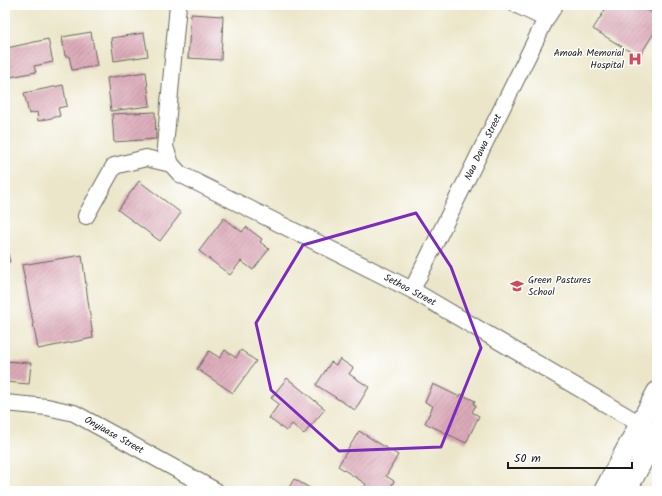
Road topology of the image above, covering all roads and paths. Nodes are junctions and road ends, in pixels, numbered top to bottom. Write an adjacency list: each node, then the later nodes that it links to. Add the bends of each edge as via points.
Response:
1 (178, 5): 5 (street, via 165,147)
2 (518, 5): 4 (street)
3 (555, 5): 4 (street, Naa Dawa Street)
4 (546, 19): 7 (street, Naa Dawa Street)
5 (172, 166): 6 (street, Sethoo Street, via 146,158 114,166); 7 (street, Sethoo Street, via 180,174)
6 (86, 216)
7 (412, 290): 10 (street, Sethoo Street)
8 (657, 392): 10 (street)
9 (5, 403): 12 (street, Onyiaase Street, via 47,407 74,413)
10 (648, 428): 11 (main road); 13 (street)
11 (638, 467): 14 (main road); 15 (main road)
12 (216, 491)
13 (604, 491)
14 (611, 491)
15 (625, 491)

